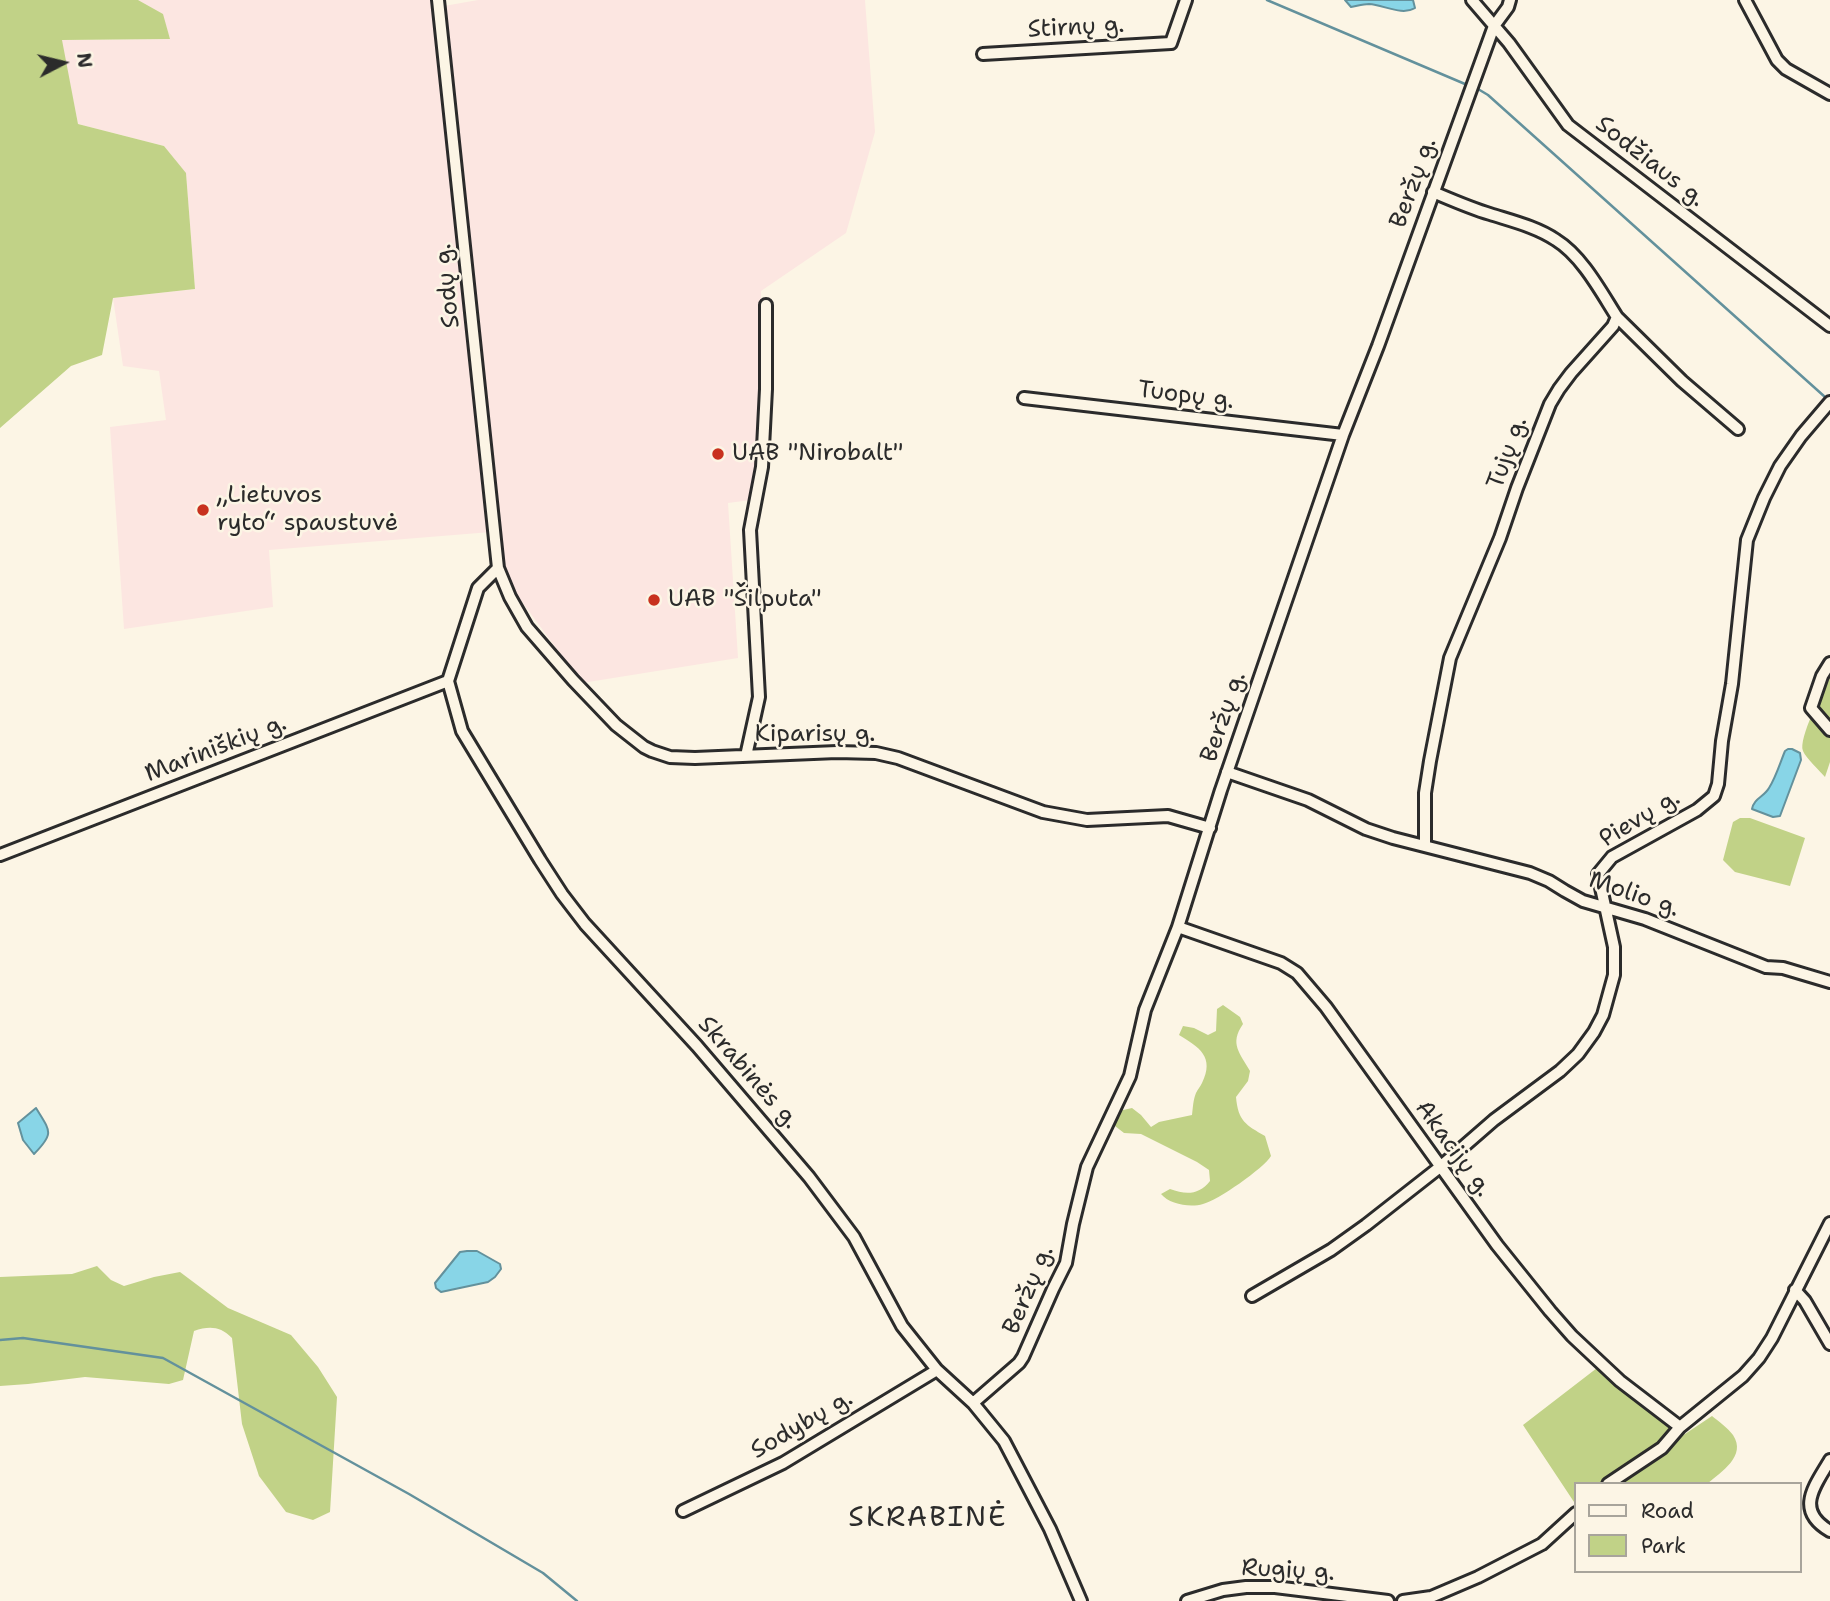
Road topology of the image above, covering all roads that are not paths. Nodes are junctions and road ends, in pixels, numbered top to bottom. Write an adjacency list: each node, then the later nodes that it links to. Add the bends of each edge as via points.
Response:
1 (438, 0): 17 (street, Sodų g.)
2 (1186, 0): 7 (street, Stirnų g., via 1171,43)
3 (1472, 0): 6 (street, Sodžiaus g.)
4 (1510, 0): 6 (street)
5 (1745, 0): 8 (street, via 1777,60)
6 (1494, 26): 9 (street, Beržų g.); 12 (street, Sodžiaus g., via 1568,125)
7 (984, 54)
8 (1830, 94)
9 (1433, 192): 11 (street, via 1556,240 1591,278); 16 (street, Beržų g.)
10 (766, 305): 21 (street, via 762,467 750,530 759,697)
11 (1617, 317): 15 (street); 24 (street, Tujų g., via 1550,404 1450,658 1425,793)
12 (1830, 326)
13 (1024, 398): 16 (street, Tuopų g.)
14 (1830, 402): 26 (street, Pievų g., via 1780,466 1747,540 1732,684 1714,796 1612,857 1598,874)
15 (1738, 429)
16 (1343, 435): 22 (street, Beržų g.)
17 (498, 568): 19 (street, via 478,588); 21 (street, Kiparisų g., via 527,627 616,725 643,747 670,757)
18 (1830, 663): 20 (street, via 1811,708)
19 (448, 681): 25 (street, Mariniškių g.); 34 (street, Skrabinės g., via 463,731 562,894 809,1177 853,1237 902,1326)
20 (1830, 730)
21 (746, 757): 23 (street, Kiparisų g., via 876,753 1043,813 1087,820 1168,816)
22 (1227, 772): 23 (street, Beržų g.); 24 (street, Molio g., via 1308,800 1366,828)
23 (1210, 828): 27 (street, Beržų g.)
24 (1424, 845): 26 (street, Molio g., via 1530,873 1583,901)
25 (0, 855)
26 (1604, 906): 28 (street, Molio g., via 1766,967); 29 (street, Pievų g., via 1614,947 1614,975 1594,1032 1560,1071 1494,1119)
27 (1178, 927): 29 (street, Akacijų g., via 1281,963 1297,973); 35 (street, Beržų g., via 1144,1010 1130,1076 1087,1167 1066,1263 1023,1357)
28 (1830, 982)
29 (1440, 1167): 32 (street, Pievų g., via 1331,1250); 36 (street, Akacijų g., via 1565,1328 1620,1381)
30 (1830, 1223): 31 (street)
31 (1795, 1290): 33 (street); 36 (street, via 1759,1358)
32 (1252, 1296)
33 (1830, 1344)
34 (937, 1370): 35 (street, Skrabinės g.); 39 (street, Sodybų g., via 783,1463)
35 (973, 1403): 43 (street, Skrabinės g., via 1004,1441 1034,1495)
36 (1680, 1427): 38 (street, via 1662,1448)
37 (1830, 1460): 41 (street, via 1809,1504 1816,1520)
38 (1611, 1482)
39 (683, 1511)
40 (1574, 1515): 42 (street, via 1542,1544)
41 (1830, 1531)
42 (1432, 1599): 46 (street)
43 (1081, 1601)
44 (1186, 1601): 45 (street, Rugių g., via 1223,1590 1275,1587)
45 (1388, 1601)
46 (1403, 1601)

